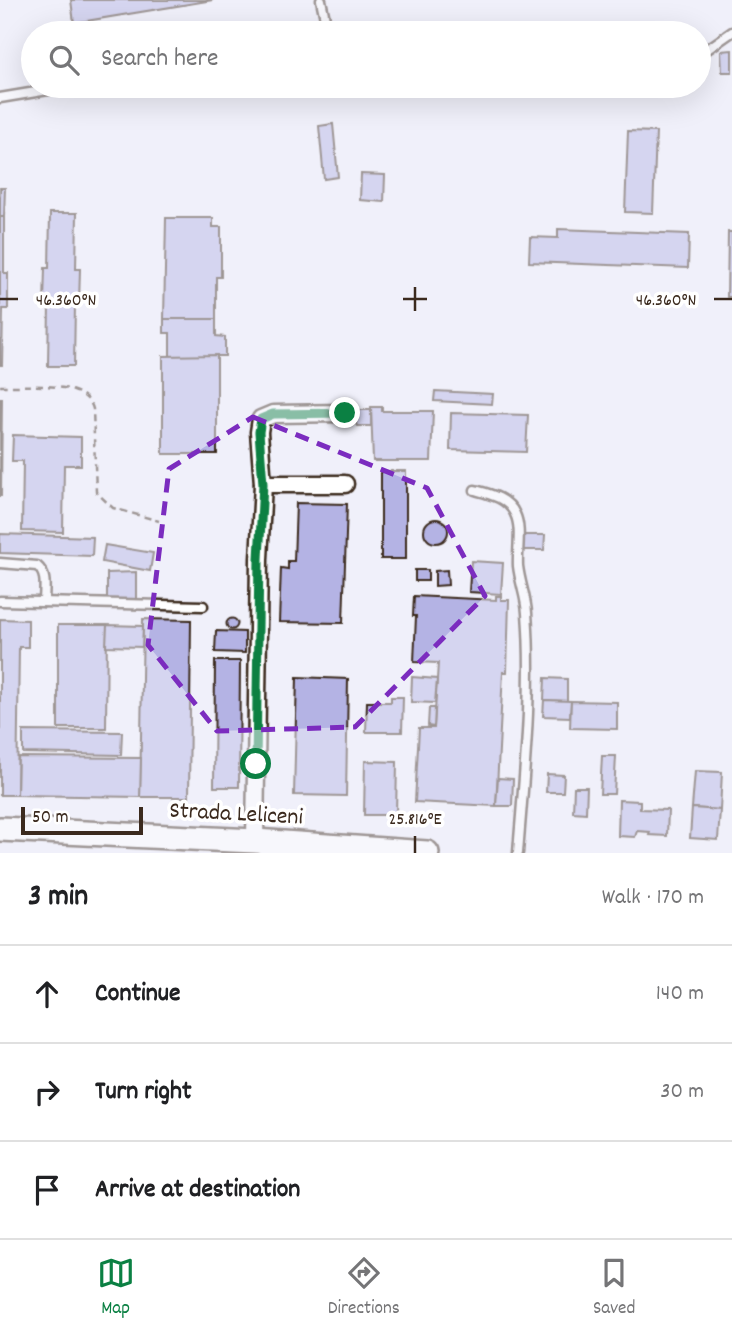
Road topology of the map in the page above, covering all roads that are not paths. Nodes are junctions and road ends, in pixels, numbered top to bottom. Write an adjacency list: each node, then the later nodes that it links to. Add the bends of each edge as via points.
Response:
1 (321, 0): 2 (lane)
2 (325, 21)
3 (732, 32): 4 (lane)
4 (711, 47)
5 (21, 94): 6 (lane)
6 (0, 98)
7 (345, 413): 8 (street, via 273,414 261,419)
8 (263, 484): 9 (street); 16 (street)
9 (345, 484)
10 (475, 490): 19 (lane, via 506,501 516,514 518,531 520,581 527,612 528,685)
11 (0, 563): 13 (lane, via 42,569)
12 (0, 601): 13 (lane)
13 (44, 602): 14 (lane)
14 (203, 606)
15 (0, 829): 16 (main road, Strada Leliceni)
16 (255, 841): 17 (main road, Strada Leliceni)
17 (401, 852): 18 (main road, Strada Leliceni)
18 (427, 853)
19 (517, 853)

